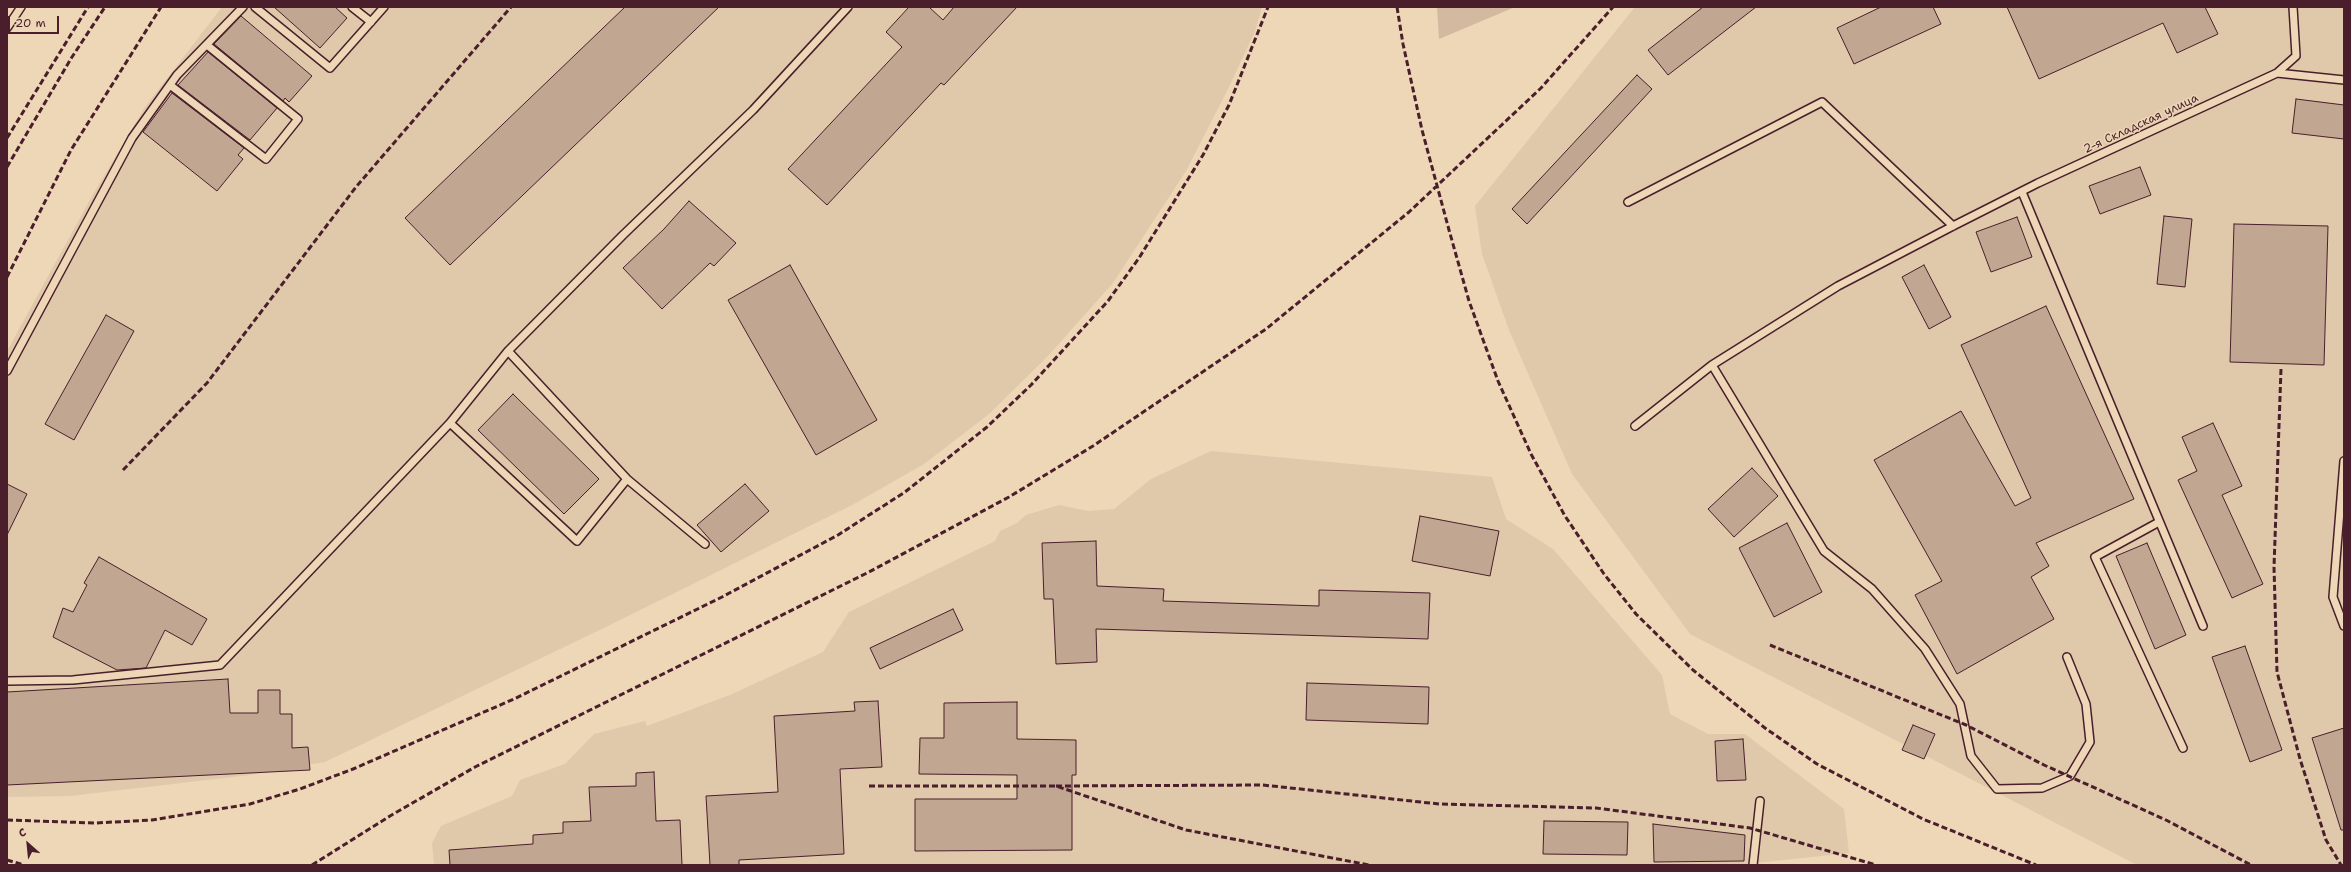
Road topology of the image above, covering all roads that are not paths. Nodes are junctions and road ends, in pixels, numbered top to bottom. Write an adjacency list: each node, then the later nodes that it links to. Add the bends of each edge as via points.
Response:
1 (22, 7): 9 (lane)
2 (243, 7): 10 (lane)
3 (255, 7): 8 (lane, via 330,68)
4 (352, 7): 8 (lane)
5 (384, 7): 8 (lane)
6 (848, 7): 17 (lane, via 753,110 623,235)
7 (2293, 7): 11 (lane, via 2296,56)
8 (371, 22)
9 (7, 28)
10 (207, 45): 13 (lane); 13 (lane, via 298,118 266,159)
11 (2277, 73): 12 (lane); 14 (lane, 2-я Складская улица)
12 (2344, 80)
13 (170, 85): 19 (lane, via 132,138)
14 (2022, 192): 16 (lane, 2-я Складская улица); 24 (lane)
15 (1628, 202): 16 (lane, via 1822,102)
16 (1953, 226): 18 (lane, 2-я Складская улица, via 1838,286)
17 (508, 351): 20 (lane); 23 (lane)
18 (1712, 365): 21 (lane, 2-я Складская улица); 28 (lane, via 1824,551 1872,589 1925,649 1960,704 1971,756 1997,789 2042,788 2070,776 2090,742 2086,704)
19 (7, 371)
20 (450, 423): 23 (lane, via 577,541); 29 (lane, via 220,665 74,680)
21 (1634, 426)
22 (2344, 461): 27 (lane, via 2334,597)
23 (627, 479): 25 (lane)
24 (2159, 522): 26 (lane); 30 (lane, via 2095,557)
25 (705, 544)
26 (2203, 626)
27 (2344, 626)
28 (2067, 657)
29 (7, 681)
30 (2183, 748)
31 (1760, 801): 32 (lane)
32 (1753, 865)

